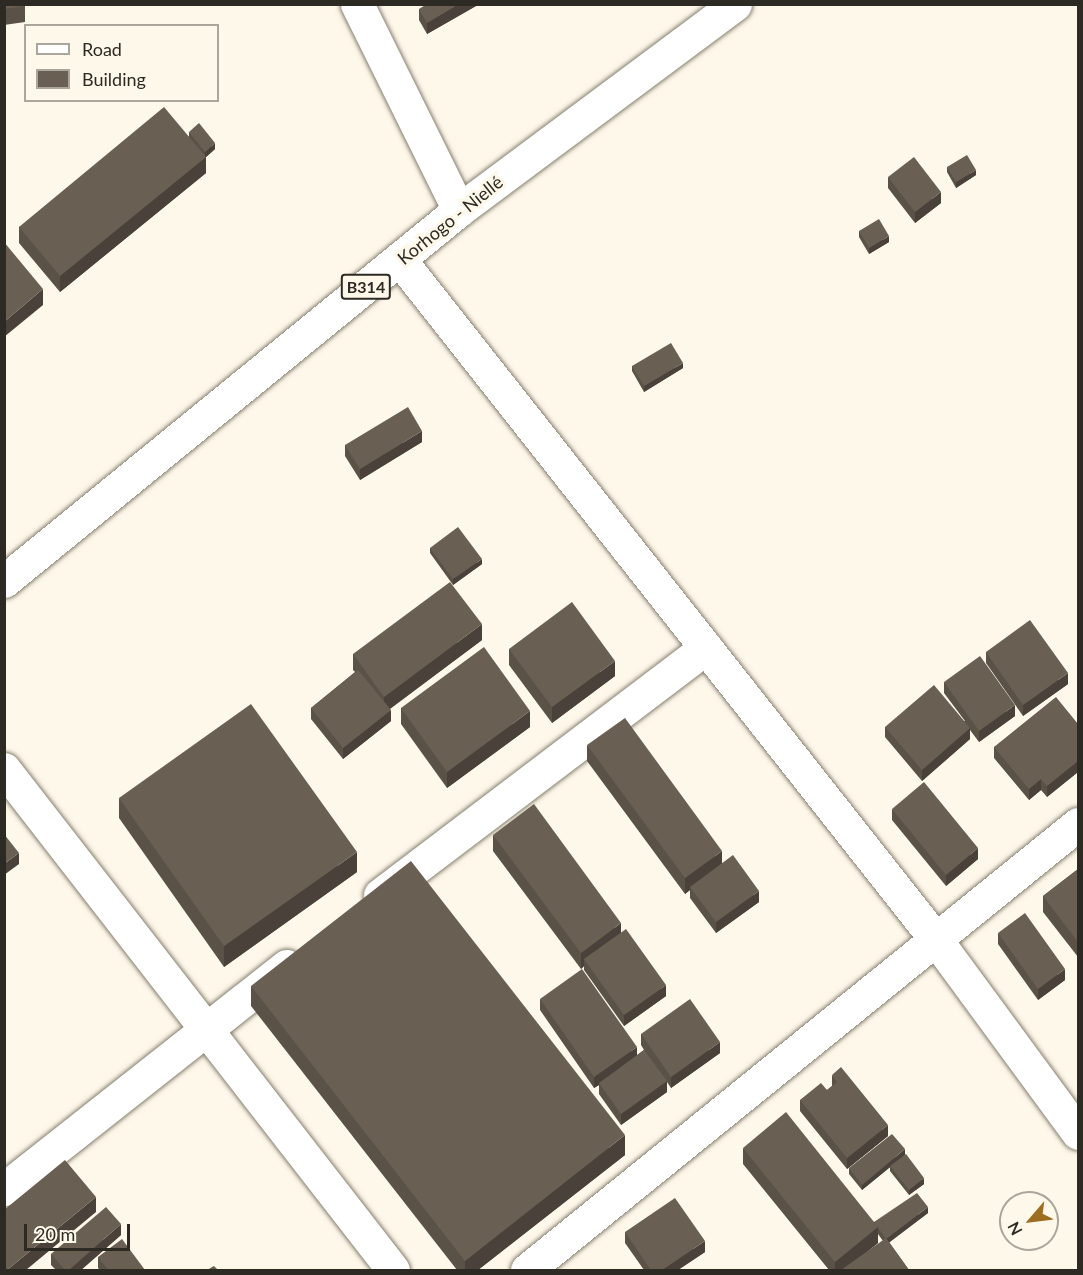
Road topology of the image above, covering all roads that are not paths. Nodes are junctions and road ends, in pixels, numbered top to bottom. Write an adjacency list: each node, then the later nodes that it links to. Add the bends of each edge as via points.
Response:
1 (357, 4): 3 (street)
2 (735, 4): 3 (street, Korhogo - Niellé / B314)
3 (459, 210): 4 (street, Korhogo - Niellé / B314)
4 (400, 260): 5 (street, Korhogo - Niellé / B314); 6 (street)
5 (4, 581)
6 (706, 648): 9 (street); 10 (street)
7 (4, 769): 12 (street)
8 (1078, 824): 10 (street)
9 (356, 913)
10 (937, 941): 13 (street); 16 (street)
11 (309, 949): 12 (street)
12 (205, 1028): 14 (street); 15 (street)
13 (1078, 1133)
14 (4, 1190)
15 (393, 1270)
16 (528, 1270)

